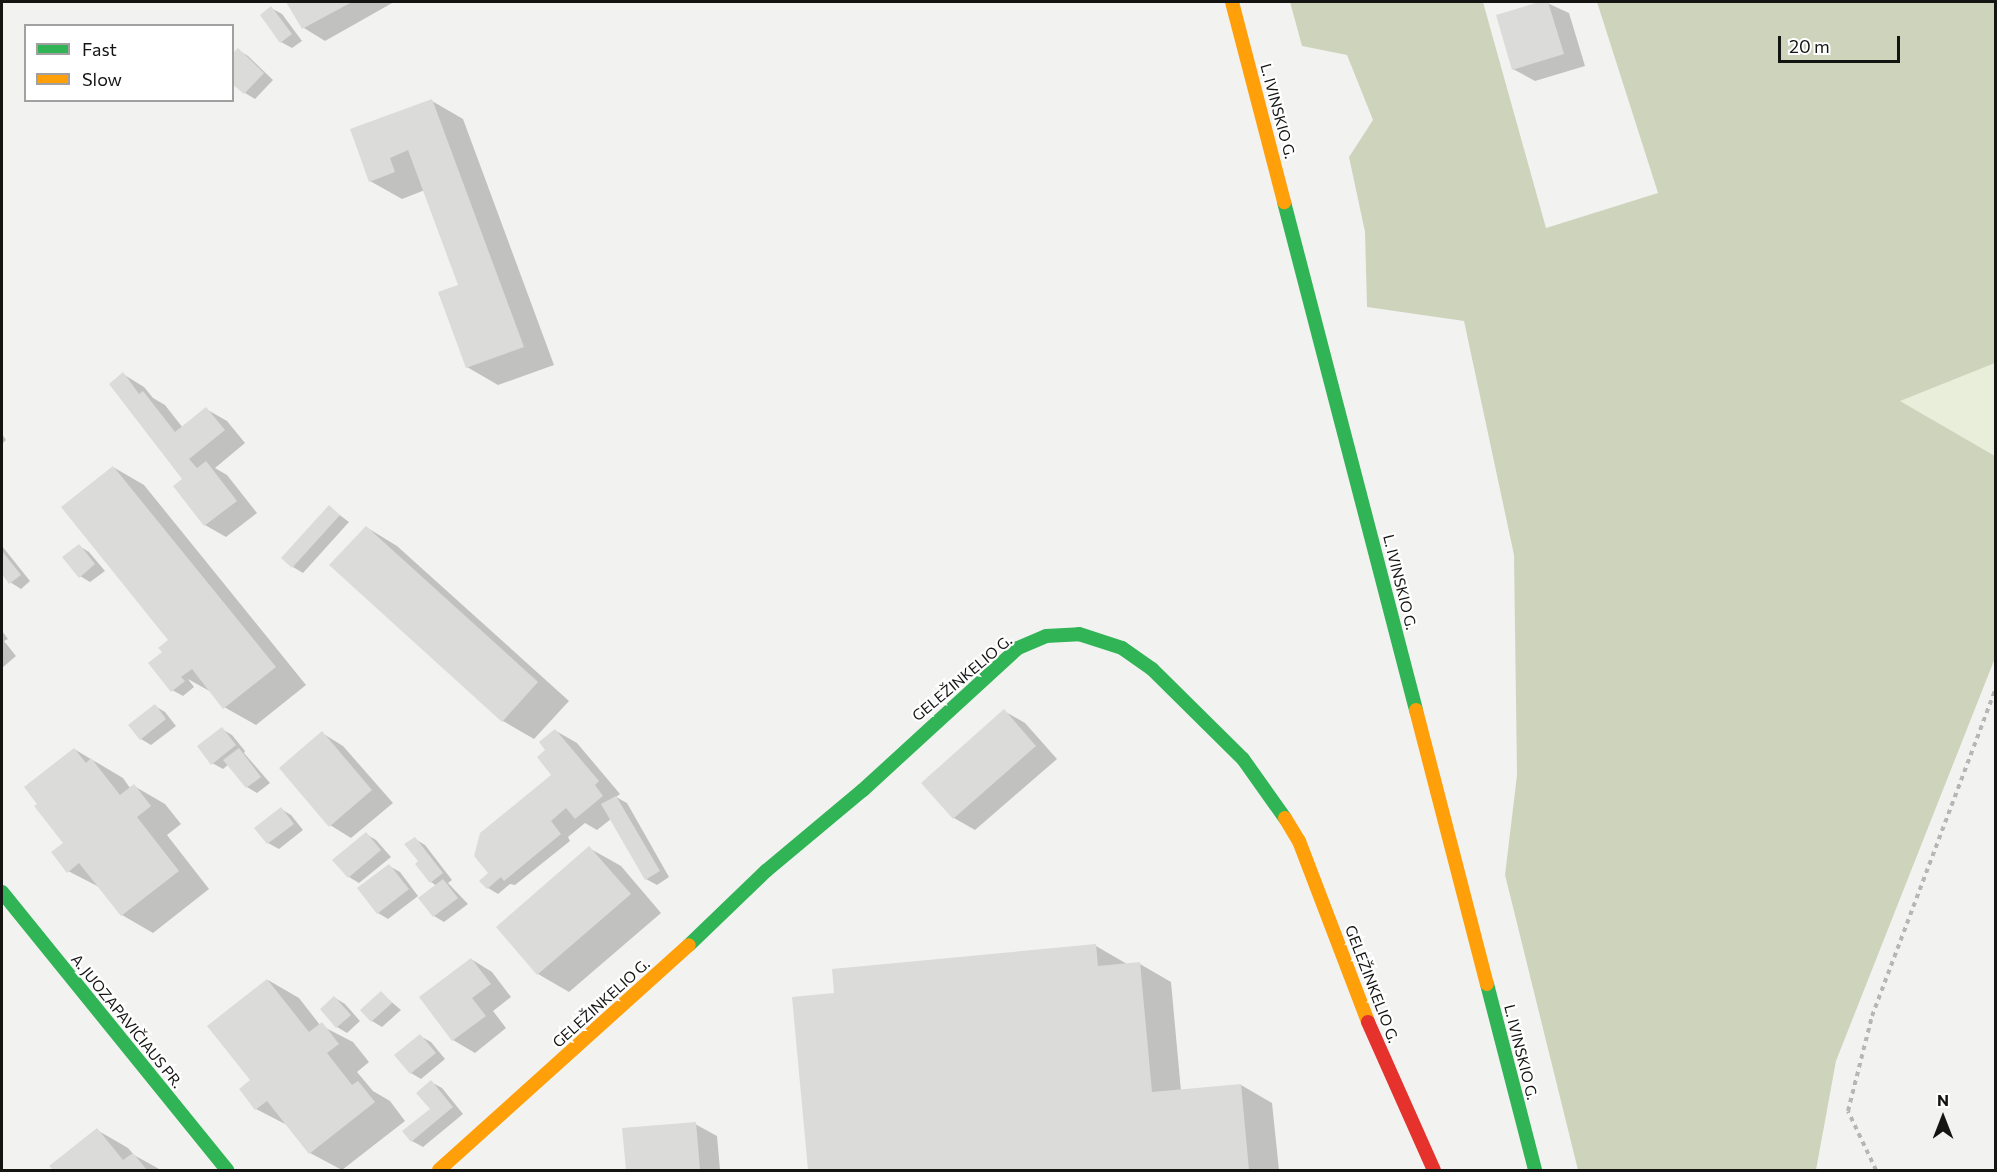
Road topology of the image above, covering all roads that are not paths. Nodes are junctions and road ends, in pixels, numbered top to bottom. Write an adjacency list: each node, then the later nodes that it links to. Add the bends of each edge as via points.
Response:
1 (1232, 2): 6 (street, L. IVINSKIO G.)
2 (2, 892): 3 (street, A. JUOZAPAVIČIAUS PR.)
3 (227, 1170)
4 (439, 1170): 5 (street, GELEŽINKELIO G., via 766,870 863,789 1018,648 1046,636 1078,634 1122,648 1152,669 1243,759 1277,804 1299,841 1371,1030)
5 (1434, 1170)
6 (1535, 1170)

